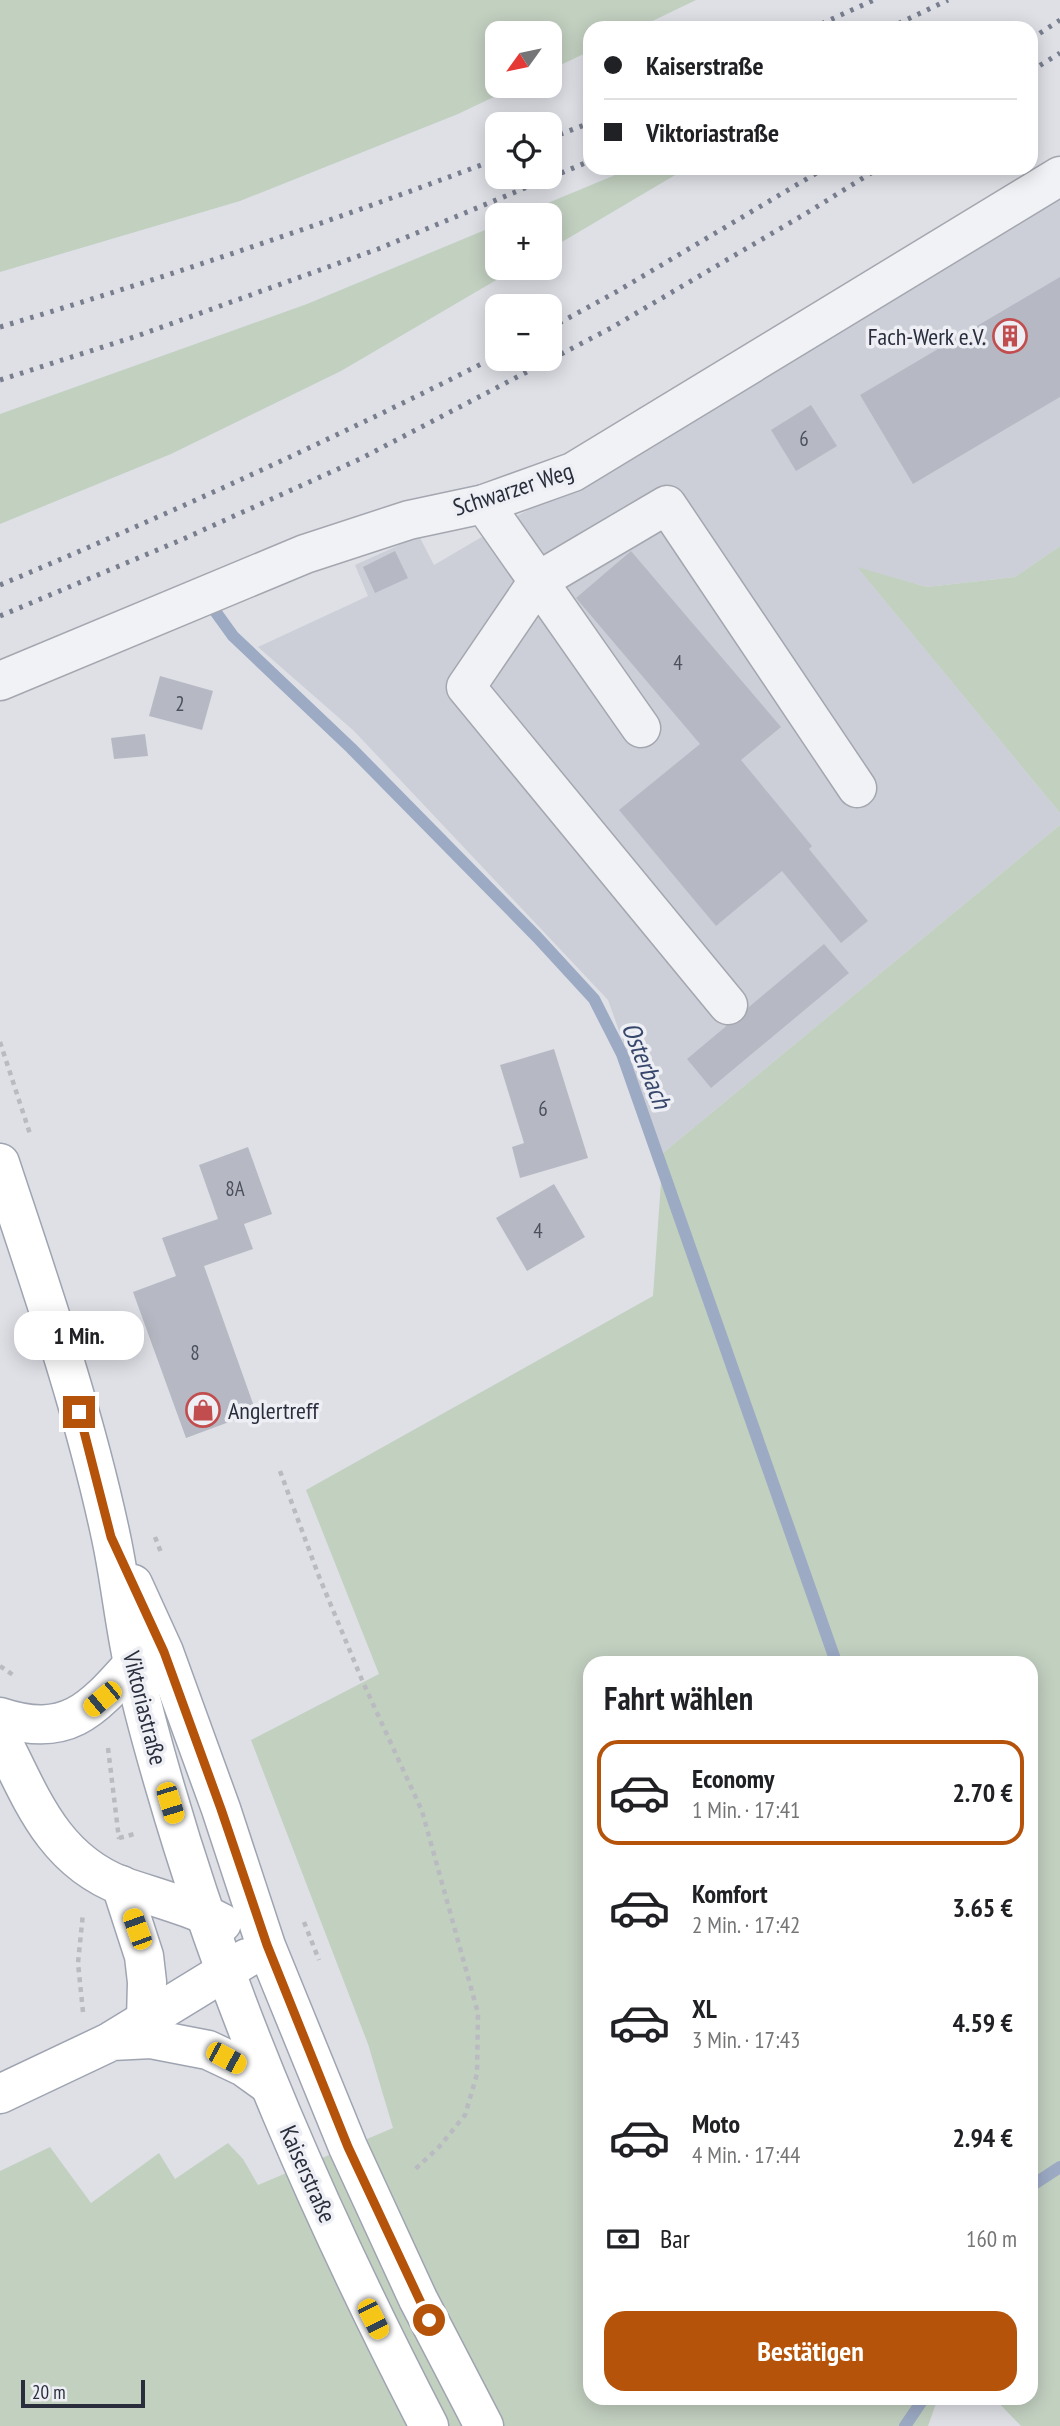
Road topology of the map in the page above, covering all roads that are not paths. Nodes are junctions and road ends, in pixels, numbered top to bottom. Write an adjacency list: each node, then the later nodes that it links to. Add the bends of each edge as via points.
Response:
1 (1060, 176): 2 (street, Schwarzer Weg, via 573,472)
2 (484, 504): 3 (street); 4 (street, Schwarzer Weg, via 409,520 305,554)
3 (538, 581): 5 (street); 6 (street, via 667,505); 7 (street, via 466,687)
4 (0, 681)
5 (641, 728)
6 (857, 788)
7 (728, 1005)
8 (0, 1163): 9 (main road, Viktoriastraße, via 72,1387)
9 (111, 1537): 10 (main road, Viktoriastraße); 15 (main road, Viktoriastraße, via 164,1652)
10 (133, 1664): 11 (main road, via 102,1699 73,1719 24,1723); 14 (main road, Viktoriastraße, via 164,1784)
11 (0, 1717)
12 (0, 1736): 13 (main road, via 45,1825 71,1854)
13 (121, 1885): 14 (main road); 17 (main road, via 144,1955)
14 (206, 1915): 15 (main road); 16 (main road, Kaiserstraße)
15 (267, 1945): 16 (main road); 22 (main road, Kaiserstraße, via 348,2147 418,2299)
16 (226, 1970): 17 (main road); 19 (main road, Kaiserstraße)
17 (146, 2020): 18 (main road)
18 (112, 2040): 19 (main road, via 151,2039 208,2050); 20 (main road)
19 (269, 2085): 21 (main road, Kaiserstraße, via 373,2319)
20 (0, 2094)
21 (429, 2426)
22 (484, 2426)

